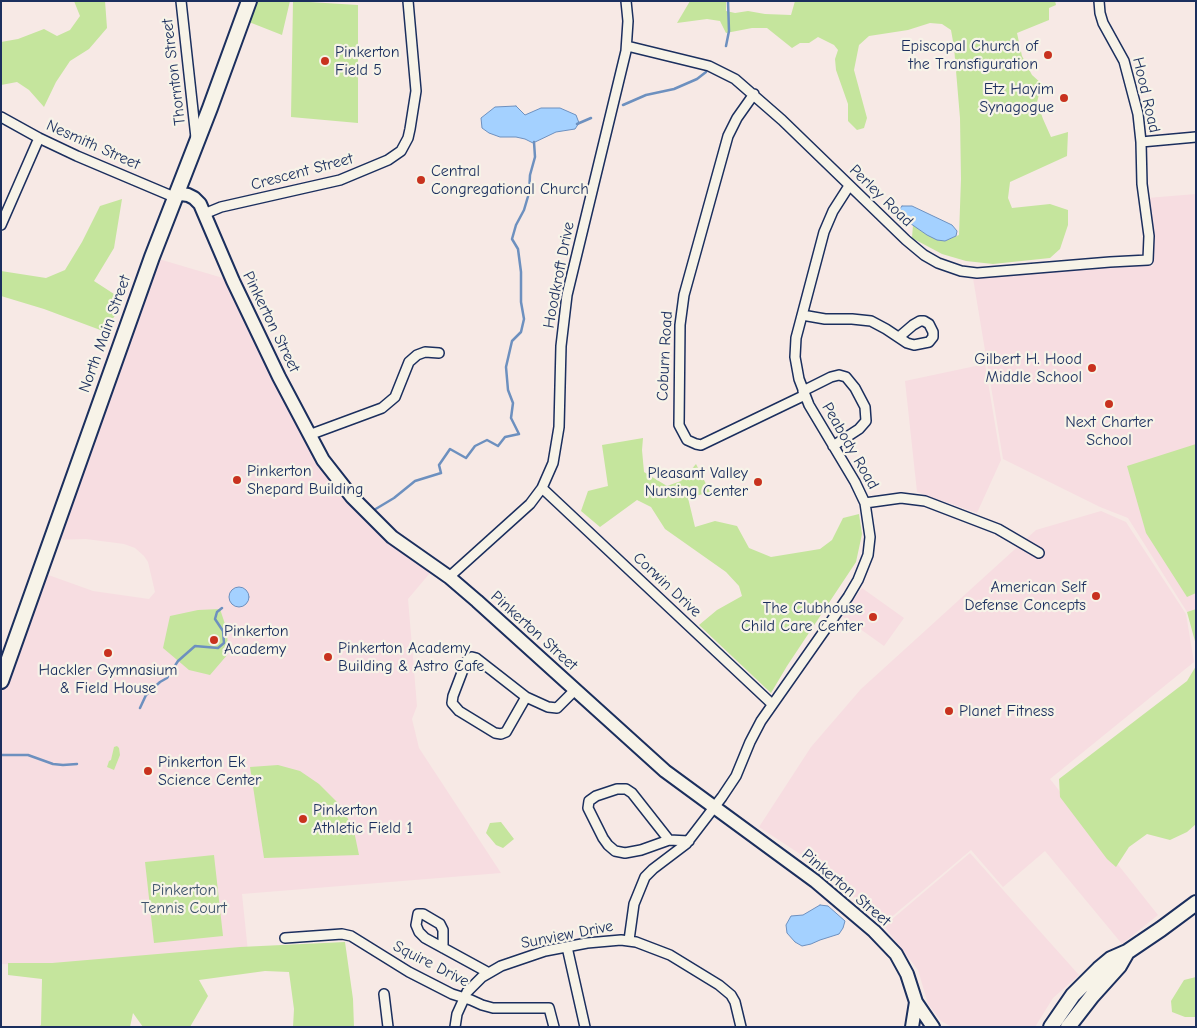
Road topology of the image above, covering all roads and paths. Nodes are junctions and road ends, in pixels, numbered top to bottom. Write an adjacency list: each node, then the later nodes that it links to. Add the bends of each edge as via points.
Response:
1 (181, 1): 11 (street, Thornton Street)
2 (249, 1): 11 (main road, North Main Street)
3 (408, 1): 15 (street, Crescent Street, via 416,91 408,138 401,151 388,160 340,180 220,207)
4 (626, 1): 6 (street, Hoodkroft Drive)
5 (1099, 1): 12 (street, Hood Road, via 1103,23 1126,67 1138,114)
6 (627, 46): 7 (street, Perley Road, via 709,66 736,78); 24 (street, Hoodkroft Drive, via 566,295 558,440 553,463)
7 (754, 94): 13 (street, Perley Road); 21 (street, Coburn Road, via 728,136 684,295 680,325 679,425 687,440 701,444)
8 (1, 117): 10 (street, Nesmith Street)
9 (1196, 137): 12 (street)
10 (39, 138): 14 (street, Nesmith Street); 16 (street)
11 (197, 140): 14 (main road, North Main Street)
12 (1141, 142): 17 (street, Hood Road)
13 (849, 186): 17 (street, Perley Road, via 915,249 931,260 961,271 991,272); 18 (street, Peabody Road, via 824,232)
14 (174, 197): 15 (street, Pinkerton Street, via 184,194 194,198); 28 (main road, North Main Street)
15 (204, 214): 22 (street, Pinkerton Street, via 246,309)
16 (1, 225)
17 (1148, 260)
18 (802, 315): 19 (street, via 871,321); 21 (street, Peabody Road, via 795,357)
19 (899, 337)
20 (439, 353): 22 (street, via 417,354 409,362 395,397 382,408)
21 (804, 393): 23 (street, Peabody Road); 23 (street, Coburn Road, via 839,375 848,379 859,396 866,411 865,422 859,430)
22 (310, 435): 27 (street, Pinkerton Street, via 332,473 372,519)
23 (834, 446): 25 (street, Peabody Road)
24 (542, 488): 27 (street, Hoodkroft Drive, via 524,509); 31 (street, Corwin Drive)
25 (865, 503): 26 (street, via 900,498 925,501 998,529); 31 (street, Peabody Road, via 870,543 861,574)
26 (1039, 553)
27 (448, 577): 29 (street, Pinkerton Street)
28 (1, 681)
29 (575, 690): 30 (street, via 554,708); 32 (street, Pinkerton Street, via 665,771)
30 (526, 697): 30 (street, via 472,658 466,662 452,702 459,712 501,734 506,732)
31 (772, 704): 32 (street, Peabody Road, via 750,742 736,776)
32 (714, 808): 34 (street, Peabody Road); 44 (street, Pinkerton Street, via 815,881 874,931 900,960 910,981)
33 (669, 840): 33 (street, via 625,853 615,850 603,838 588,803 596,796 619,788 626,789); 34 (street)
34 (689, 841): 37 (street, Peabody Road, via 645,877 634,904)
35 (1196, 903): 40 (main road)
36 (285, 938): 43 (street, Squire Drive, via 351,936 409,972)
37 (629, 940): 38 (street, Sunview Drive); 50 (street, Sunview Drive, via 675,958 726,990 735,1002)
38 (567, 947): 41 (street, Sunview Drive, via 530,955); 49 (street)
39 (443, 948): 41 (street)
40 (1126, 952): 45 (main road, via 1119,966); 54 (main road, via 1111,959 1086,980)
41 (489, 973): 43 (street, Sunview Drive)
42 (384, 994): 46 (street)
43 (463, 998): 47 (street, Sunview Drive); 48 (street, Squire Drive, via 493,1008 549,1008)
44 (915, 1006): 51 (street, Pinkerton Street); 52 (street, Pinkerton Street); 53 (street)
45 (1074, 1023)
46 (388, 1027)
47 (455, 1027)
48 (554, 1027)
49 (585, 1027)
50 (741, 1027)
51 (912, 1027)
52 (920, 1027)
53 (933, 1027)
54 (1051, 1027)

